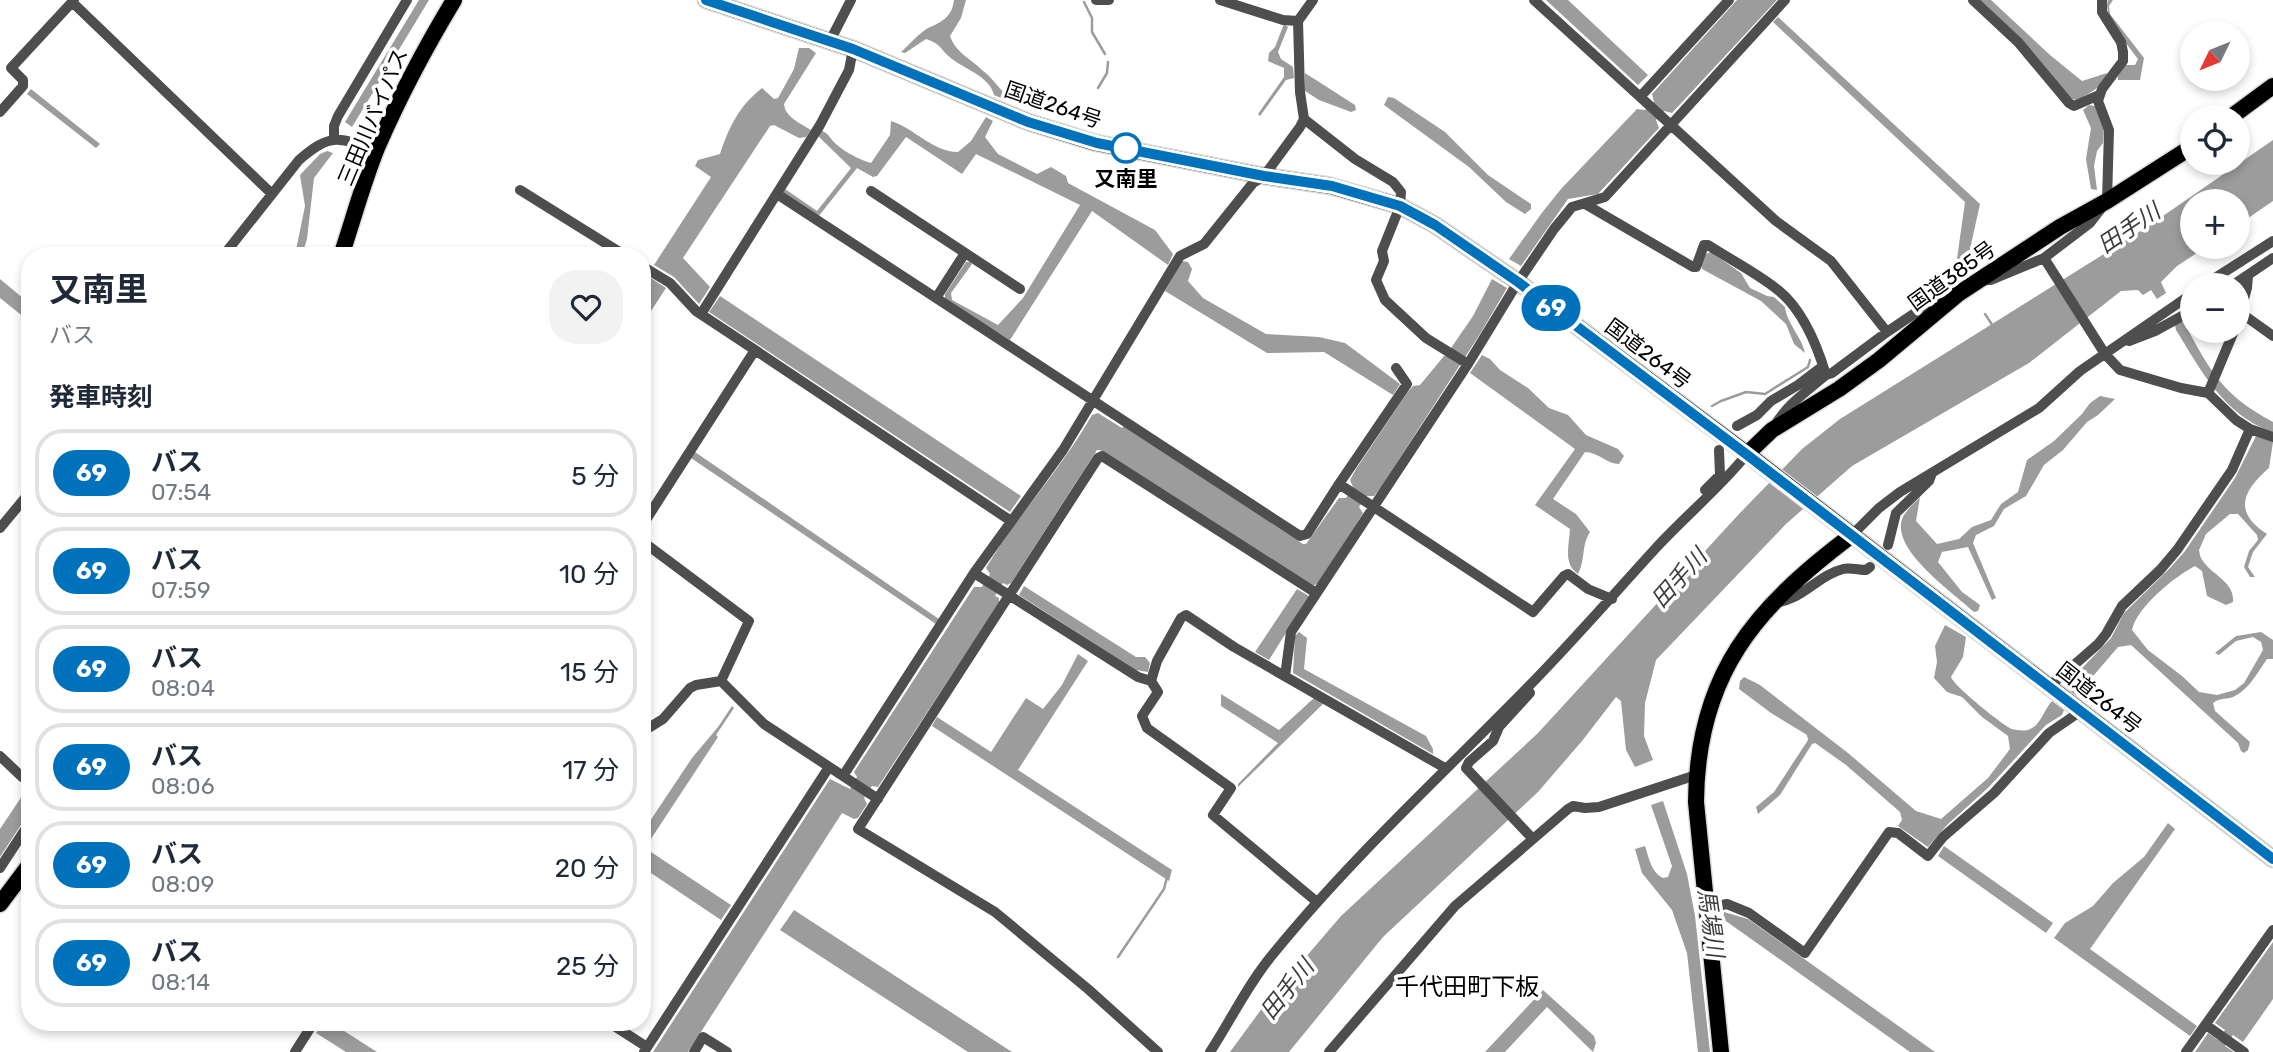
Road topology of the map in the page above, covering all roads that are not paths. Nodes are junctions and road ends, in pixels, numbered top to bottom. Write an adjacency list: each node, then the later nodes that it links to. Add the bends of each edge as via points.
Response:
1 (407, 0): 25 (street, via 338,116)
2 (454, 0): 26 (highway, 三田川バイパス)
3 (706, 0): 16 (highway, 国道264号)
4 (851, 0): 16 (street)
5 (1096, 0): 6 (street)
6 (1109, 0)
7 (1220, 0): 15 (street)
8 (1313, 0): 15 (street)
9 (1534, 0): 20 (street)
10 (1729, 0): 20 (street)
11 (1785, 0): 24 (street)
12 (1973, 0): 19 (street, via 2018,41 2070,103 2074,106)
13 (2102, 0): 19 (street, via 2102,12 2120,42 2123,61)
14 (73, 1): 22 (street, via 10,68 23,80 23,86); 31 (street)
15 (1298, 21): 23 (street)
16 (830, 41): 17 (highway, 国道264号)
17 (853, 49): 28 (highway, 国道264号, via 1028,122 1097,143); 32 (street, via 849,71)
18 (2273, 86): 21 (highway)
19 (2099, 95): 33 (street, via 2109,130)
20 (1640, 97): 24 (street)
21 (2247, 105)
22 (1, 108)
23 (1304, 119): 28 (street); 35 (street, via 1393,182 1401,192)
24 (1670, 125): 34 (street, via 1605,197); 55 (street, via 1776,221 1831,261)
25 (334, 138): 26 (street); 31 (street, via 307,154)
26 (376, 152): 38 (highway, 三田川バイパス)
27 (2180, 154): 33 (highway, 国道385号)
28 (1264, 176): 35 (highway, 国道264号, via 1332,186); 65 (street, via 1252,183 1204,244 1180,256)
29 (520, 190): 39 (street)
30 (871, 191): 40 (street)
31 (272, 194): 37 (street)
32 (777, 194): 50 (street); 52 (street)
33 (2107, 201): 42 (street, via 2091,223); 46 (highway, 国道385号)
34 (1585, 204): 47 (street, via 1572,207); 63 (street, via 1693,267 1708,245 1778,289 1801,315)
35 (1400, 206): 47 (highway, 国道264号); 61 (street, via 1376,280 1385,300 1426,338)
36 (2273, 240): 44 (street)
37 (230, 247)
38 (344, 247)
39 (612, 247)
40 (965, 253): 48 (street); 50 (street)
41 (2273, 258): 45 (street)
42 (2047, 262): 46 (street); 60 (street)
43 (651, 271): 52 (street, via 670,283)
44 (2222, 273)
45 (2250, 275)
46 (1979, 280): 49 (highway, 国道385号)
47 (1518, 282): 61 (street); 71 (highway, 国道264号)
48 (1020, 289)
49 (1958, 294): 55 (street, via 1946,292); 68 (highway, 国道385号, via 1839,390)
50 (936, 298): 65 (street)
51 (2180, 302): 58 (street)
52 (701, 314): 59 (street)
53 (2180, 317): 58 (street)
54 (2250, 323): 56 (street)
55 (1887, 332): 63 (street, via 1832,373)
56 (2273, 336)
57 (2229, 343): 64 (street)
58 (2118, 345): 60 (street)
59 (755, 351): 76 (street); 78 (street)
60 (2103, 351): 64 (street, via 2120,370); 72 (street, via 2039,408)
61 (1466, 363): 75 (street)
62 (1396, 368): 73 (street, via 1406,384)
63 (1825, 371): 66 (street, via 1770,401); 68 (street, via 1779,416)
64 (2209, 390): 67 (street)
65 (1095, 401): 73 (street, via 1300,536 1307,534); 78 (street)
66 (1737, 426)
67 (2250, 429): 69 (street); 93 (street, via 2232,470 2177,550 2122,606 2098,644)
68 (1772, 430): 71 (highway, 国道385号)
69 (2273, 437)
70 (1719, 450): 79 (street, via 1720,475)
71 (1752, 458): 79 (street); 81 (highway, 国道264号)
72 (1933, 472): 81 (street, via 1879,508); 82 (street, via 1896,513)
73 (1343, 487): 75 (street)
74 (21, 500): 77 (street)
75 (1370, 504): 87 (street); 88 (street, via 1533,612 1568,574)
76 (651, 512)
77 (4, 515): 80 (street)
78 (1011, 521): 85 (street)
79 (1680, 523): 88 (street)
80 (0, 528)
81 (1852, 535): 89 (highway); 93 (highway, 国道264号)
82 (1888, 545)
83 (651, 548): 91 (street, via 749,621)
84 (1870, 567): 89 (street, via 1845,568 1787,602)
85 (979, 576): 86 (street); 102 (street)
86 (1005, 592): 87 (street, via 1102,456); 92 (street); 103 (street)
87 (1316, 593): 90 (street, via 1291,632)
88 (1612, 599): 94 (street)
89 (1770, 603): 101 (highway, via 1723,672 1700,740)
90 (1285, 676): 92 (street, via 1186,615 1157,661); 99 (street)
91 (721, 681): 96 (street, via 690,688); 98 (street, via 764,724)
92 (1151, 681): 109 (street, via 1158,692 1142,716 1147,728 1231,788 1213,815)
93 (2050, 686): 95 (highway, 国道264号)
94 (1528, 687): 99 (street); 105 (street, via 1531,694 1466,768)
95 (2081, 711): 106 (highway, 国道264号); 111 (street, via 2049,733 1928,856 1898,833 1889,832 1805,953 1749,913 1727,904)
96 (651, 726)
97 (0, 756): 100 (street)
98 (829, 767): 102 (street); 116 (street)
99 (1445, 768): 109 (street)
100 (21, 774)
101 (1696, 775): 105 (street, via 1599,807 1573,806); 111 (highway)
102 (847, 779): 103 (street)
103 (873, 796): 120 (street, via 858,829 995,912)
104 (21, 836): 107 (street)
105 (1530, 836): 122 (street, via 1455,906)
106 (2273, 859)
107 (0, 868)
108 (21, 876): 110 (highway)
109 (1317, 902): 121 (street, via 1245,992)
110 (0, 904)
111 (1707, 908): 123 (highway)
112 (2273, 930): 113 (street)
113 (2206, 1025): 124 (street); 125 (street)
114 (308, 1031): 117 (street)
115 (620, 1031): 116 (street)
116 (645, 1050)
117 (295, 1052)
118 (694, 1052): 119 (street, via 704,1037)
119 (727, 1052)
120 (1158, 1052)
121 (1210, 1052)
122 (1329, 1052)
123 (1721, 1052)
124 (2186, 1052)
125 (2244, 1052)

